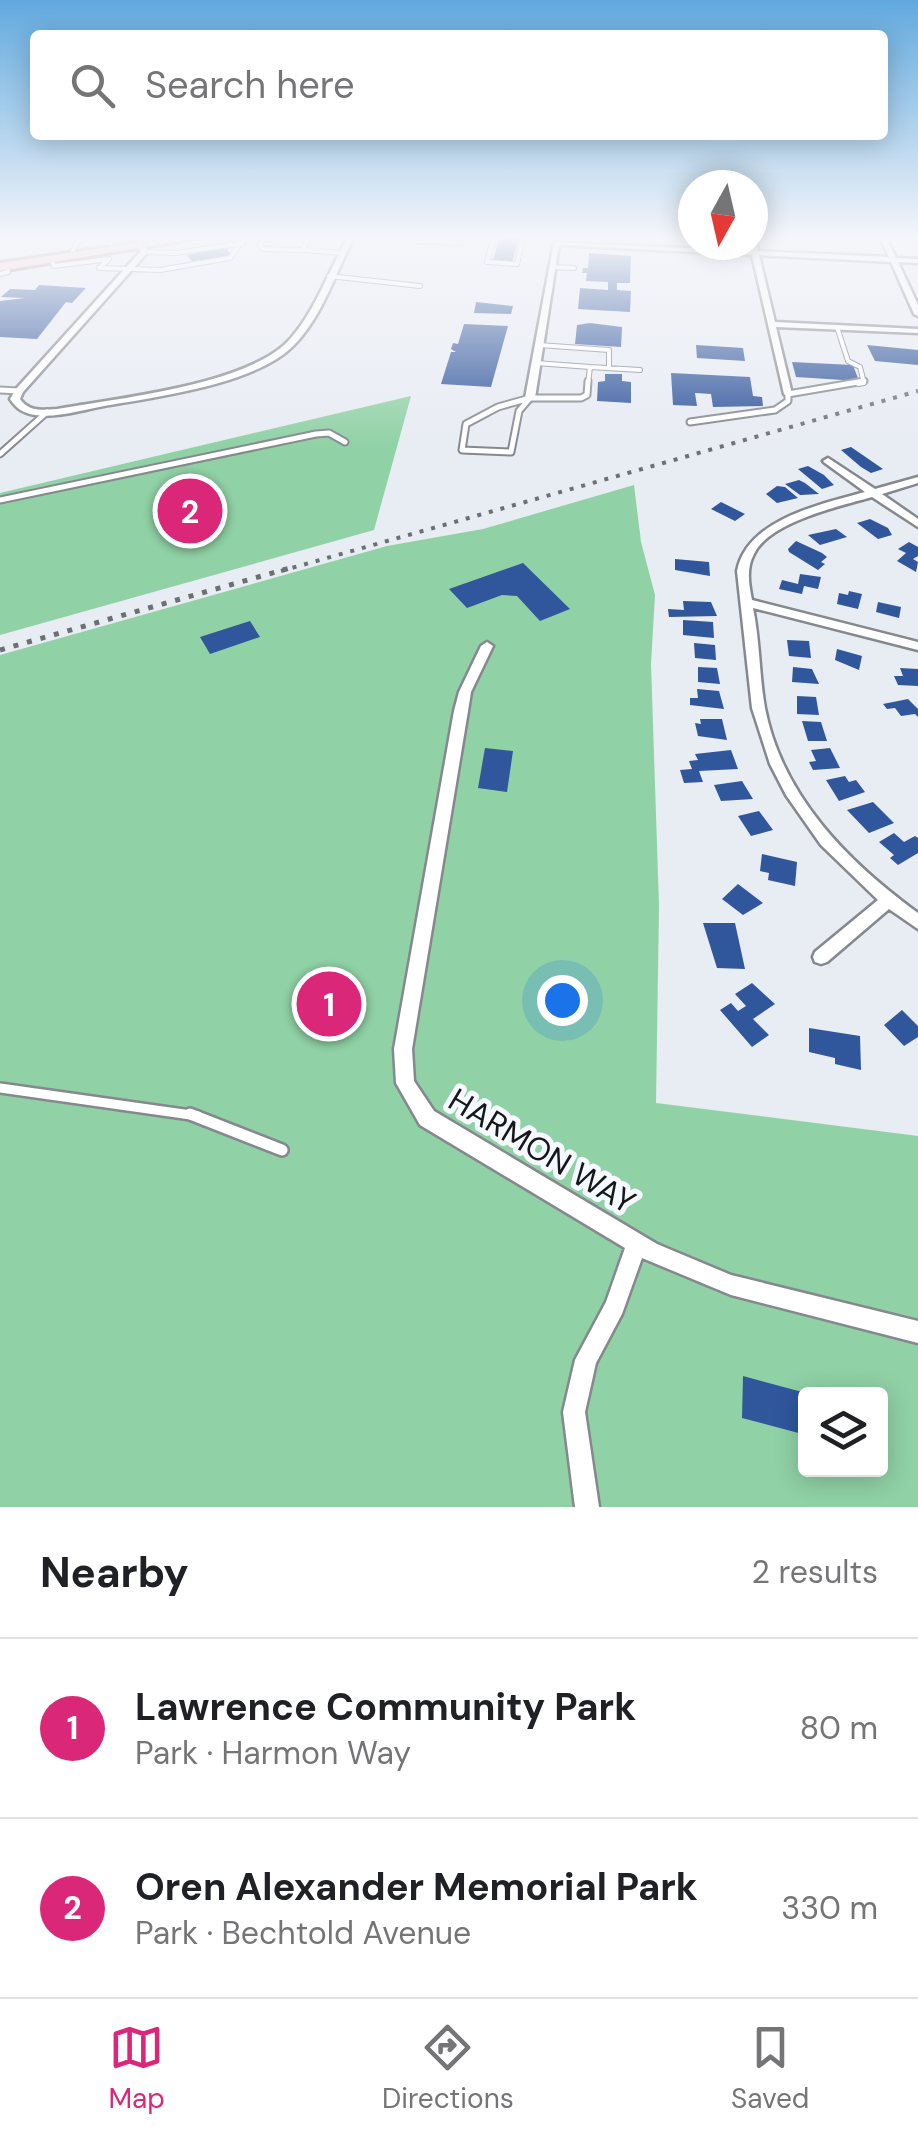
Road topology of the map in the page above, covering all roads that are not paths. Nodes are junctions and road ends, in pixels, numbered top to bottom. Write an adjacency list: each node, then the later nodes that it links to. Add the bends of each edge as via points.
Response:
1 (96, 307): 14 (street)
2 (312, 307): 17 (street, via 284,350 258,366)
3 (545, 307): 8 (street)
4 (768, 307): 5 (street)
5 (772, 324): 6 (street); 15 (street)
6 (836, 327): 7 (street); 15 (lane, via 864,384)
7 (918, 332)
8 (539, 345): 9 (street); 11 (lane, via 608,350)
9 (536, 363): 10 (lane); 16 (street)
10 (590, 366): 11 (lane); 16 (lane, via 587,395 580,399)
11 (609, 368): 12 (lane)
12 (640, 370)
13 (0, 390): 14 (lane)
14 (19, 391): 17 (street, via 15,399 22,408)
15 (788, 394): 18 (lane, via 775,410)
16 (530, 398): 16 (lane, via 466,424 462,450 511,452 518,411)
17 (47, 412): 20 (lane)
18 (690, 422)
19 (344, 442): 24 (lane, via 316,434)
20 (0, 454)
21 (828, 461): 23 (street)
22 (918, 480): 23 (street)
23 (875, 494): 25 (street); 26 (street, via 788,522 758,540 742,570)
24 (0, 500)
25 (918, 524)
26 (748, 604): 28 (street); 29 (street, via 762,721 777,765 815,826)
27 (488, 646): 34 (street, HARMON WAY, via 461,711 403,1074 427,1118)
28 (918, 646)
29 (888, 900): 30 (street); 31 (street)
30 (918, 922)
31 (821, 957)
32 (0, 1088): 33 (lane, via 192,1114)
33 (282, 1150)
34 (636, 1243): 35 (street, HARMON WAY, via 730,1285); 36 (street, via 615,1307 586,1360 574,1412)
35 (918, 1332)
36 (586, 1507)

